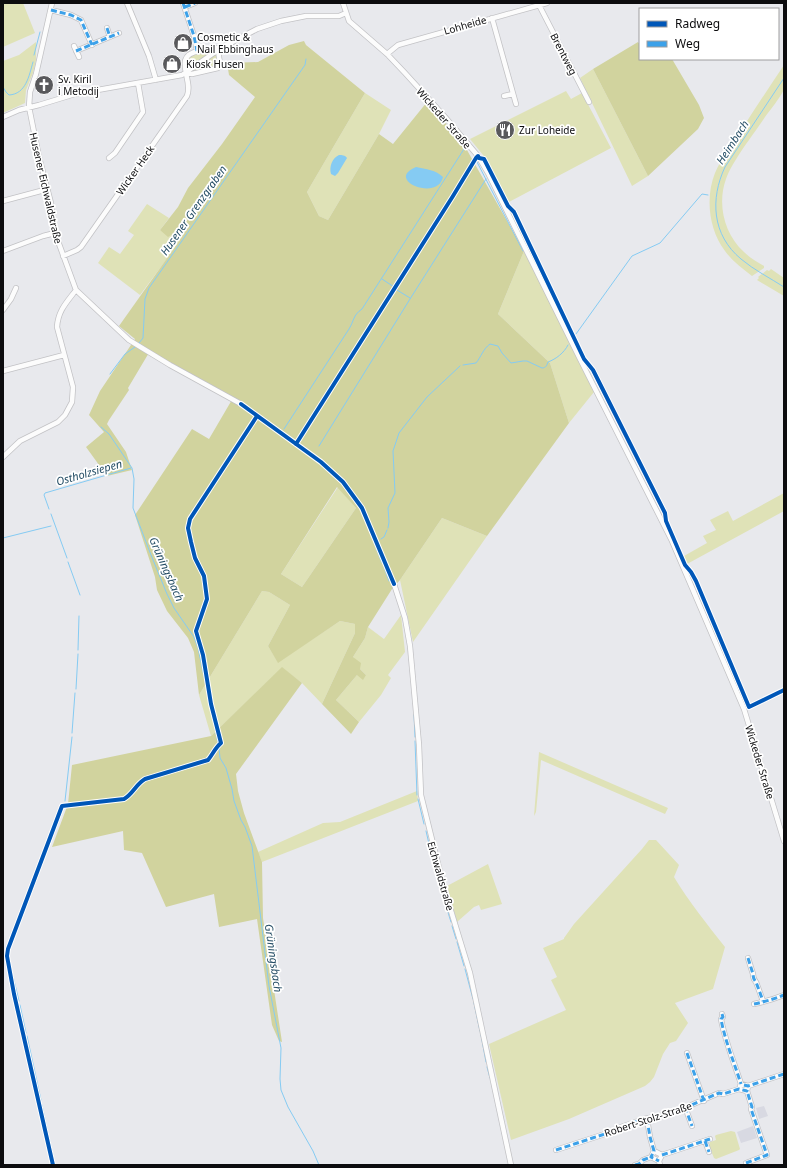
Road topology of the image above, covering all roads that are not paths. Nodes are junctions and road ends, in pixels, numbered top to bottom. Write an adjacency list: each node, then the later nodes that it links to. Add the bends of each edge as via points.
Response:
1 (52, 3): 8 (street, Husener Eichwaldstraße)
2 (127, 3): 22 (street)
3 (195, 3): 6 (street)
4 (343, 3): 9 (street, Wickeder Straße)
5 (547, 3): 7 (street, Lohheide)
6 (184, 5): 18 (street)
7 (539, 5): 10 (street, Lohheide); 26 (street, Brentweg)
8 (51, 10): 14 (street, via 81,20); 28 (street, Husener Eichwaldstraße, via 30,92)
9 (346, 13): 16 (street, via 339,16 306,16 281,21 257,29); 19 (street, Wickeder Straße, via 355,28)
10 (492, 18): 19 (street, Lohheide, via 398,45); 24 (street)
11 (107, 28): 13 (street)
12 (120, 33): 13 (street)
13 (110, 37): 14 (street)
14 (92, 44): 17 (street)
15 (74, 46): 17 (street)
16 (219, 49): 18 (street); 21 (street); 21 (street, via 218,68)
17 (76, 51): 20 (street)
18 (196, 51): 21 (street, Wicker Heck, via 186,56)
19 (387, 54): 44 (street, Wickeder Straße, via 445,117 488,172 691,584 744,709)
20 (79, 57)
21 (186, 73): 22 (street); 35 (street, Wicker Heck, via 187,96 81,247)
22 (156, 80): 23 (street)
23 (138, 83): 28 (street, via 75,94); 30 (street, via 143,112 115,154)
24 (513, 94): 25 (street); 27 (street)
25 (504, 96)
26 (589, 102)
27 (516, 104)
28 (29, 107): 29 (street); 31 (street, Husener Eichwaldstraße)
29 (3, 117)
30 (109, 158)
31 (48, 189): 32 (street); 33 (street, Husener Eichwaldstraße)
32 (3, 201)
33 (54, 233): 34 (street); 35 (street, Husener Eichwaldstraße)
34 (3, 251)
35 (63, 256): 37 (street, Husener Eichwaldstraße)
36 (16, 288): 38 (street)
37 (76, 290): 39 (street, via 58,319 57,327); 41 (street, Husener Eichwaldstraße, via 134,343)
38 (3, 310)
39 (64, 355): 40 (street); 42 (street, via 73,396 65,415 51,427 20,441)
40 (3, 371)
41 (241, 404)
42 (3, 457)
43 (394, 584): 67 (street, Eichwaldstraße, via 410,646 424,812 470,973)
44 (784, 841)
45 (748, 958): 47 (street)
46 (784, 995): 47 (street)
47 (763, 1001): 48 (street)
48 (754, 1004)
49 (722, 1014): 52 (street, via 724,1033)
50 (687, 1053): 56 (street)
51 (784, 1074): 53 (street)
52 (741, 1084): 53 (street); 54 (street)
53 (748, 1086): 55 (street)
54 (739, 1089): 55 (street, Robert-Stolz-Straße); 56 (street, Robert-Stolz-Straße, via 710,1096)
55 (746, 1091): 66 (street, via 767,1155)
56 (704, 1101): 57 (street, Robert-Stolz-Straße)
57 (686, 1107): 58 (street, Robert-Stolz-Straße); 59 (street)
58 (647, 1119): 60 (street, Robert-Stolz-Straße); 61 (street)
59 (692, 1126)
60 (556, 1150)
61 (654, 1151): 63 (street); 64 (street)
62 (709, 1152): 63 (street, via 708,1140)
63 (662, 1155): 65 (street)
64 (651, 1157): 65 (street); 68 (street)
65 (660, 1163)
66 (746, 1163)
67 (512, 1165)
68 (635, 1165)

